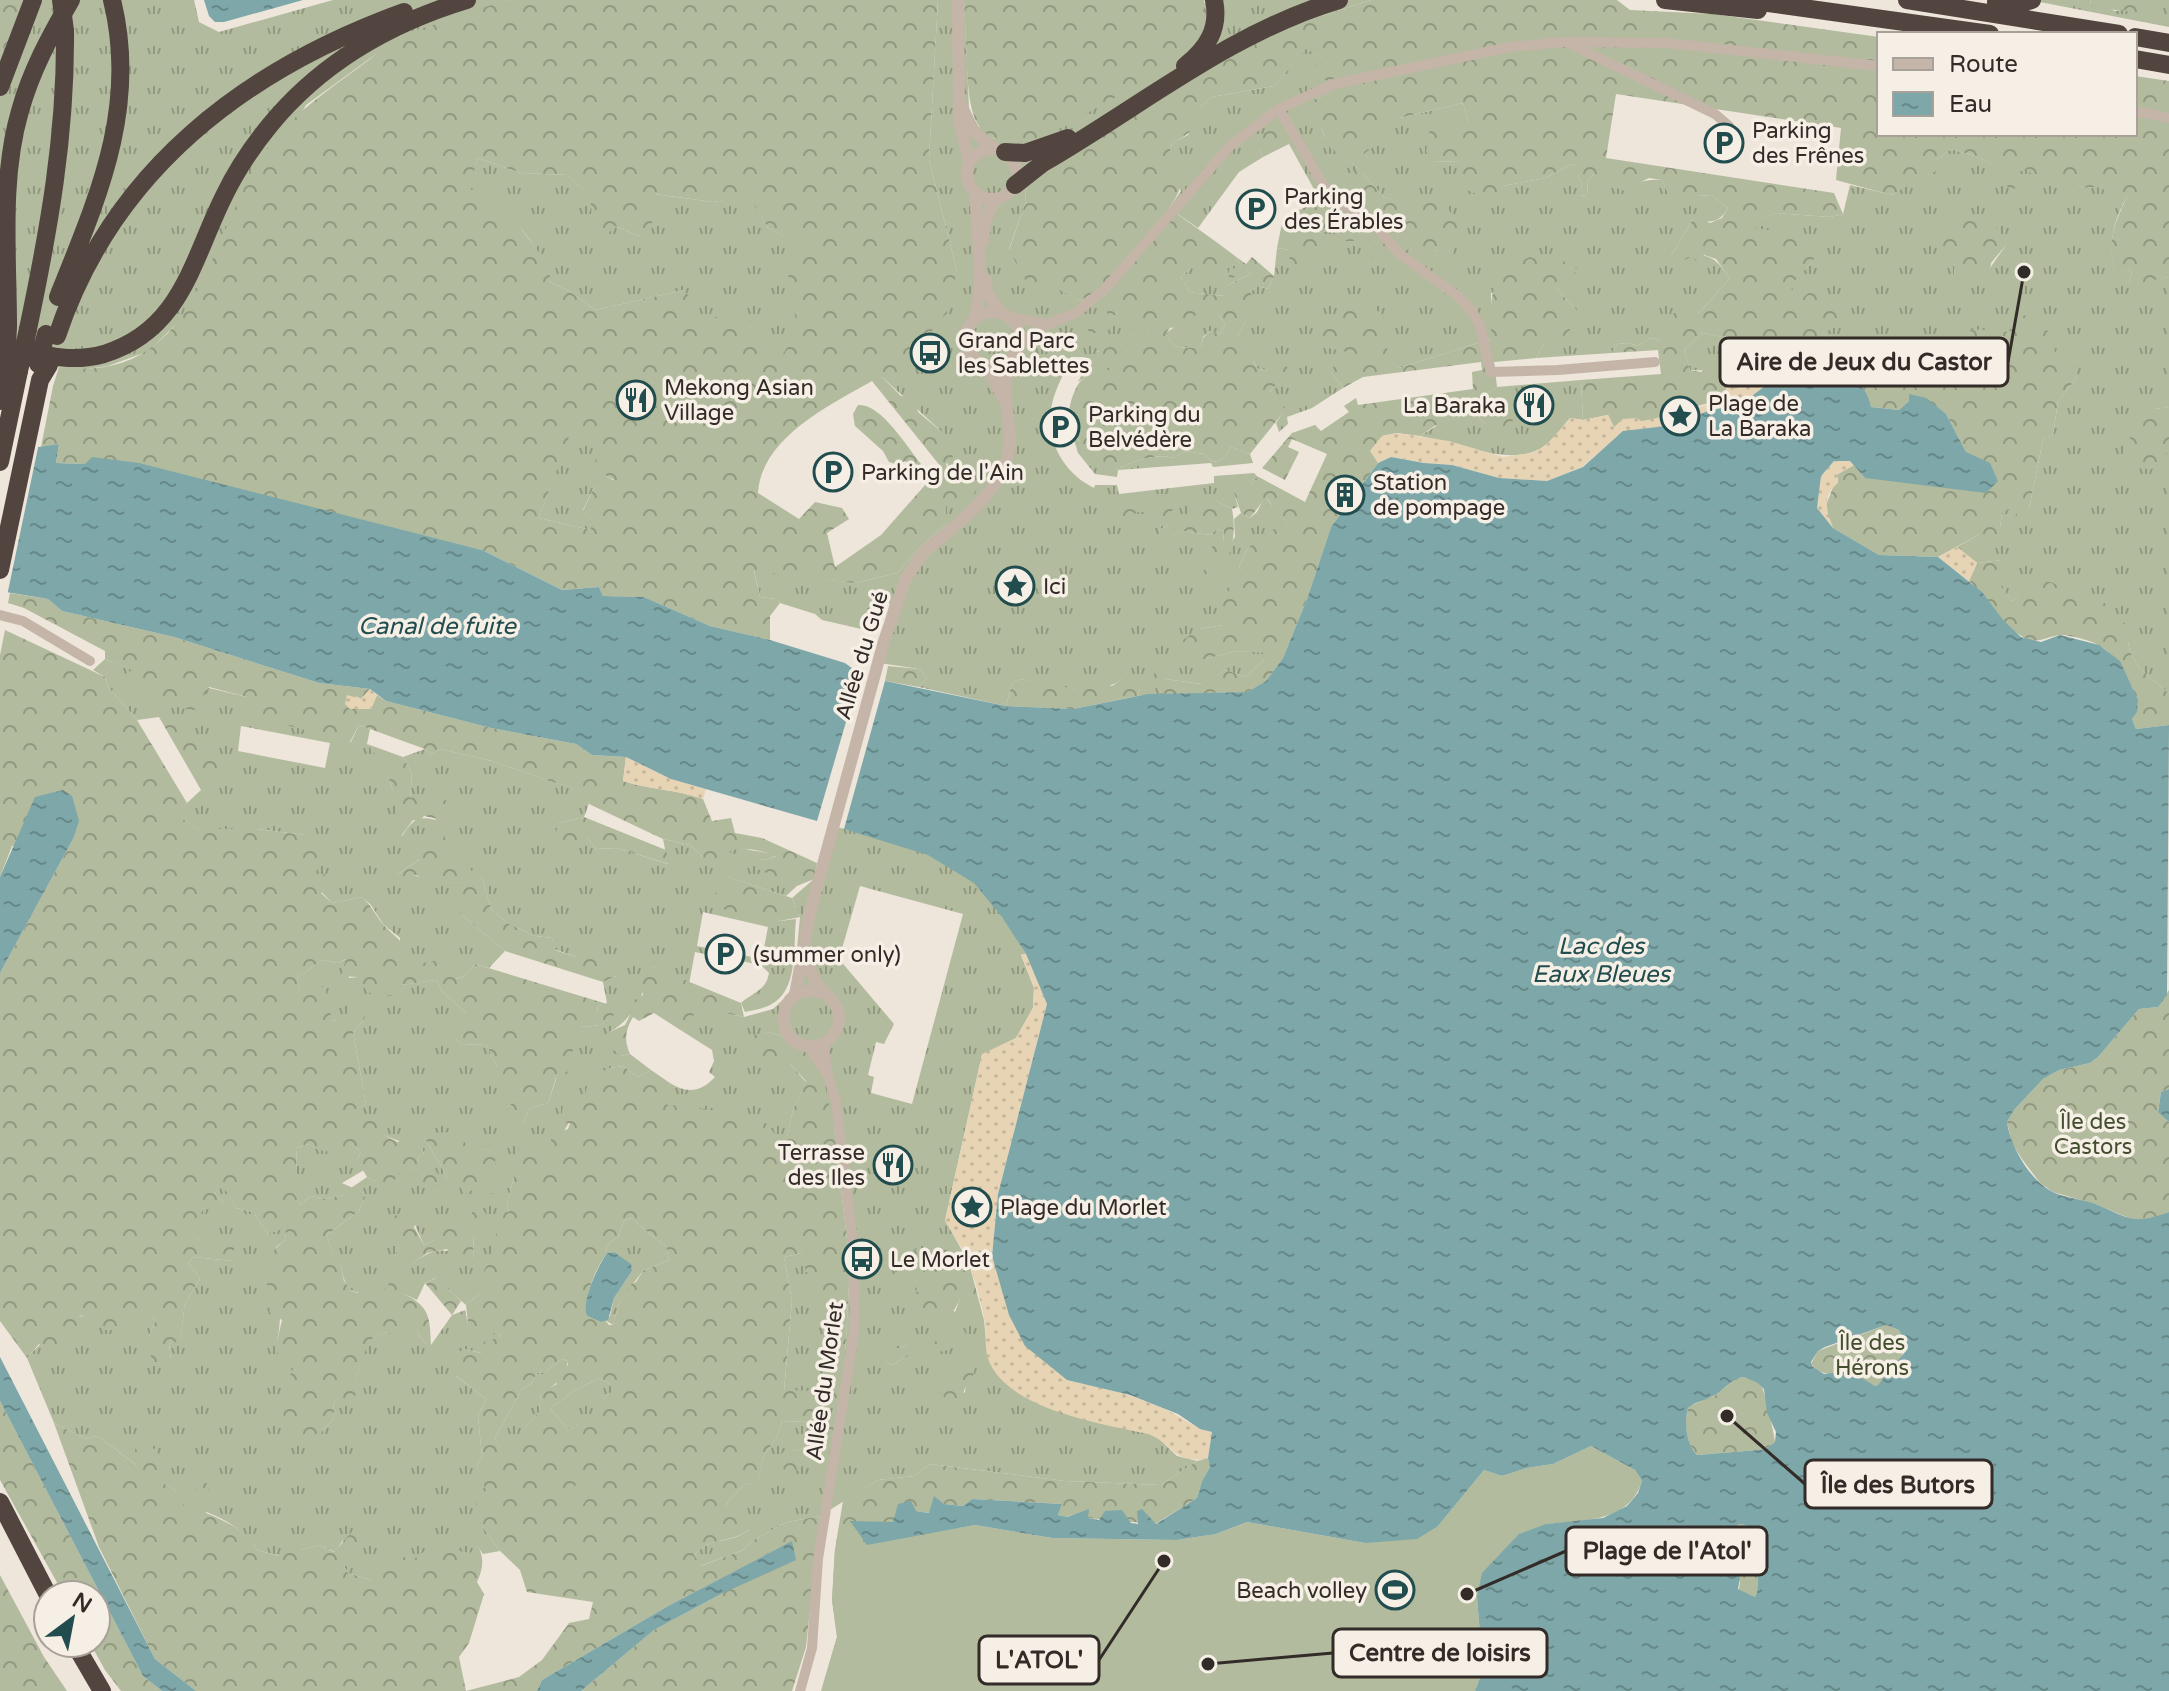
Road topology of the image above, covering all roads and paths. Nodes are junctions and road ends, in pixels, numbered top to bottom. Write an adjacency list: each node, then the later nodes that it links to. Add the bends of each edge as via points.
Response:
1 (33, 0): 24 (highway)
2 (61, 0): 39 (highway, bridge, via 64,109)
3 (71, 0): 38 (highway, via 39,58 15,134)
4 (112, 0): 39 (highway, via 120,61 113,143 103,182)
5 (437, 0): 39 (highway, via 301,58 240,95 175,145 128,199)
6 (467, 0): 38 (highway, via 433,10 367,43 284,109 233,178 179,296 141,337 108,352 71,358 32,351)
7 (958, 0): 25 (street)
8 (1214, 0): 30 (highway, via 1212,34 1185,67 1072,136 1025,153)
9 (1339, 0): 32 (highway, via 1233,46)
10 (1665, 0): 15 (highway)
11 (1746, 0): 15 (highway)
12 (1907, 0): 17 (highway)
13 (1981, 0): 14 (highway)
14 (2032, 0)
15 (1848, 13): 16 (highway)
16 (1976, 32)
17 (2107, 32)
18 (2137, 37): 20 (highway)
19 (1564, 42): 23 (street, via 1666,43); 26 (street, via 1510,47 1334,84); 29 (street, via 1715,114)
20 (2169, 43)
21 (2137, 59): 22 (highway)
22 (2169, 65)
23 (1877, 66)
24 (0, 87)
25 (959, 96): 30 (street, via 971,129); 31 (street)
26 (1279, 109): 37 (street, via 1230,146 1105,289 1076,313); 42 (street, via 1339,202 1376,227 1401,255 1472,311 1491,372)
27 (2137, 111): 28 (street)
28 (2169, 118)
29 (1729, 126)
30 (1000, 150): 31 (street, via 980,151); 32 (street, via 1016,167)
31 (969, 162): 33 (street, via 966,178)
32 (1015, 185): 34 (street)
33 (976, 194): 34 (street); 36 (street, via 982,289)
34 (995, 199): 35 (street, via 983,238 987,293)
35 (1005, 315): 36 (street, via 987,312); 37 (street); 40 (street, via 1018,329)
36 (974, 319): 43 (street, via 967,330 967,348)
37 (1048, 324): 40 (street)
38 (4, 329): 44 (highway, bridge)
39 (43, 333): 44 (highway, bridge); 48 (highway, via 42,370)
40 (1019, 345): 41 (street)
41 (1012, 359): 43 (street); 46 (street, Allée du Gué)
42 (1655, 362)
43 (986, 365): 46 (street, Allée du Gué)
44 (12, 369): 45 (highway)
45 (5, 399): 47 (highway)
46 (1004, 402): 51 (street, Allée du Gué, via 1010,436 1003,474 923,553 903,585 829,838)
47 (0, 462)
48 (0, 570)
49 (0, 615): 50 (street, via 23,621)
50 (90, 661)
51 (803, 953): 52 (street); 53 (street, Allée du Gué)
52 (823, 993): 53 (street); 54 (street, via 834,1002 839,1021 834,1035)
53 (795, 995): 55 (street, via 785,1008 785,1027 791,1038)
54 (823, 1043): 55 (street); 56 (street, Allée du Morlet)
55 (808, 1046): 56 (street, Allée du Morlet)
56 (828, 1076): 61 (street, Allée du Morlet, via 836,1101 855,1260 854,1333 818,1559 812,1648)
57 (0, 1502): 58 (highway)
58 (40, 1579)
59 (83, 1659): 60 (highway)
60 (102, 1691)
61 (800, 1691)

